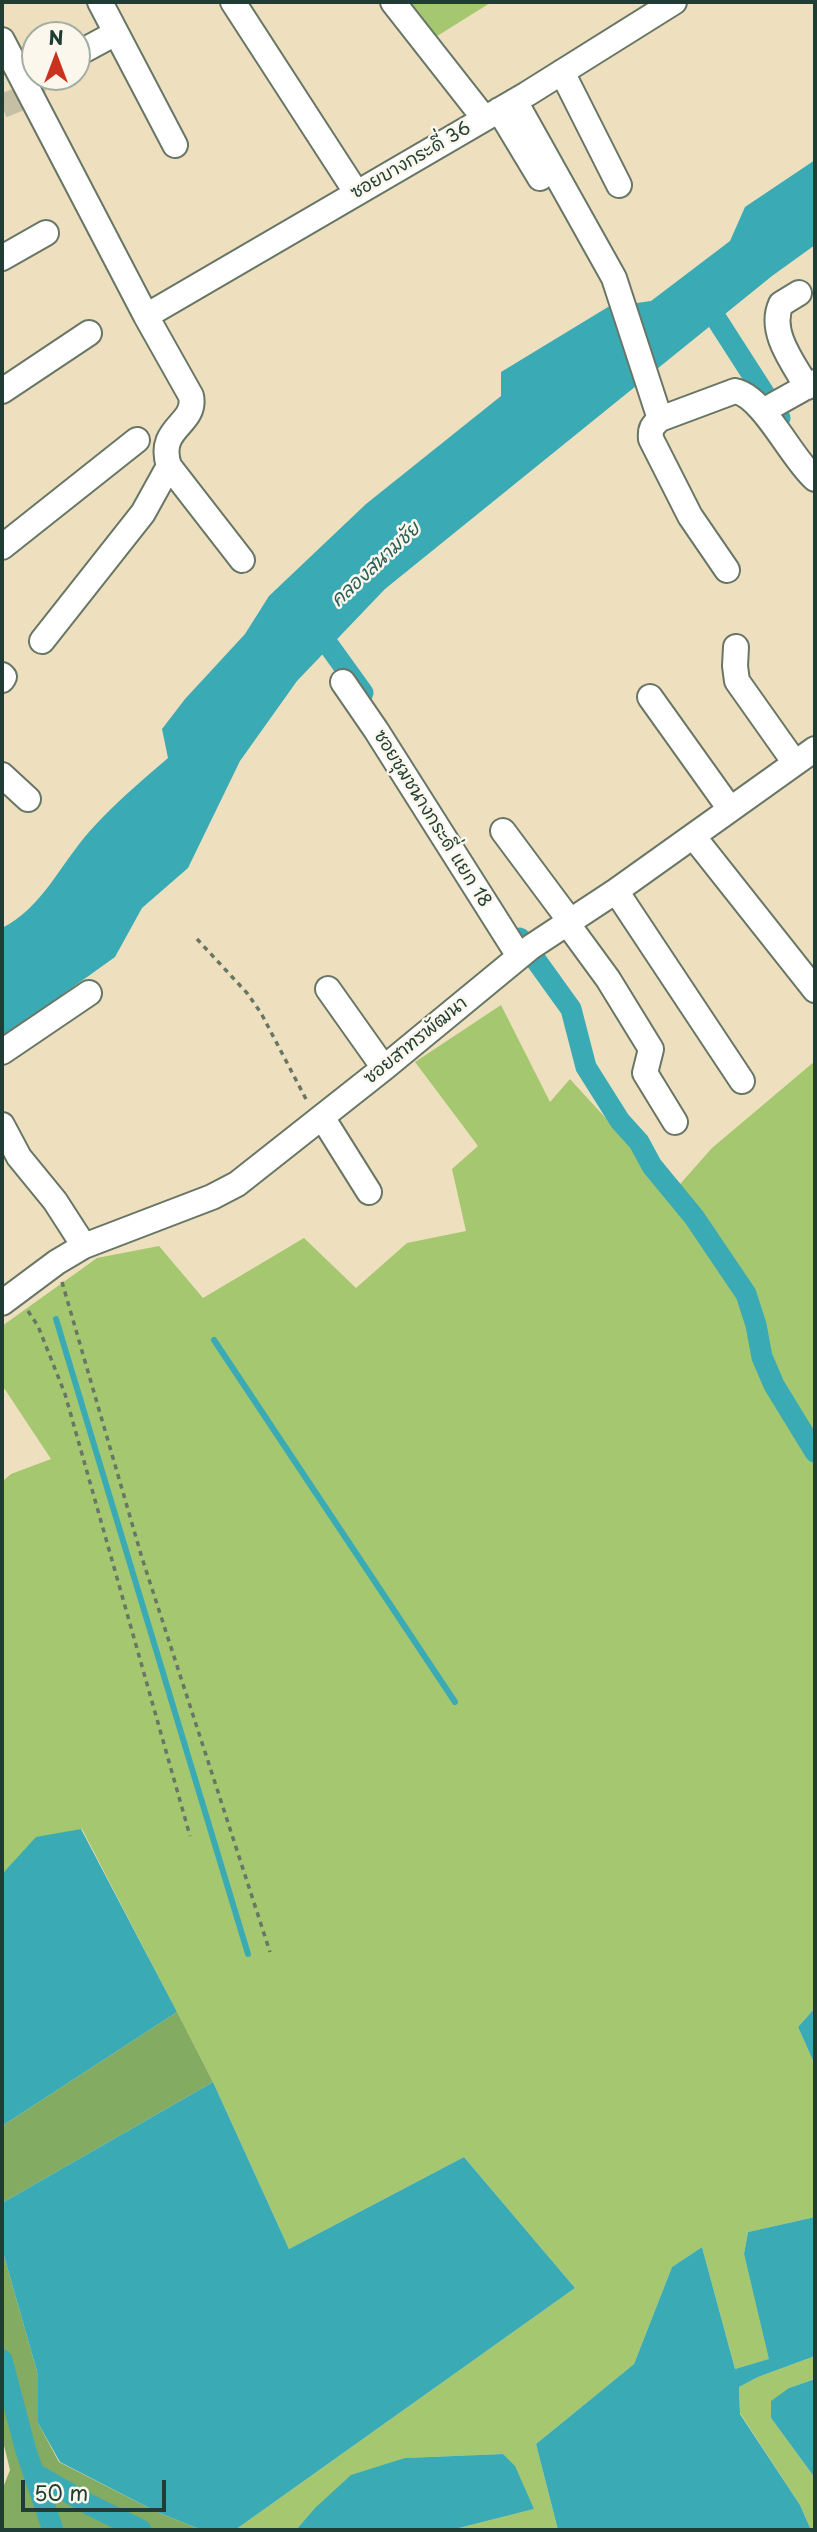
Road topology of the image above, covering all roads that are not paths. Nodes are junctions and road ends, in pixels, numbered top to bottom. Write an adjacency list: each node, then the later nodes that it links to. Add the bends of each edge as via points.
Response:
1 (100, 2): 5 (street)
2 (233, 2): 12 (street)
3 (393, 2): 9 (street)
4 (674, 2): 8 (street, ซอยบางกระดี่ 36)
5 (116, 33): 7 (street); 10 (street)
6 (2, 40): 17 (street)
7 (91, 46)
8 (562, 72): 9 (street, ซอยบางกระดี่ 36); 11 (street)
9 (499, 110): 12 (street, ซอยบางกระดี่ 36); 13 (street); 22 (street, via 621,295)
10 (175, 145)
11 (618, 185)
12 (356, 192): 17 (street, ซอยบางกระดี่ 36)
13 (571, 230)
14 (46, 233): 15 (street)
15 (2, 258)
16 (799, 293): 19 (street, via 780,304 777,322 782,343)
17 (146, 316): 24 (street, via 193,405 167,442)
18 (89, 333): 20 (street)
19 (811, 384): 21 (street)
20 (2, 391)
21 (769, 408): 22 (street, via 735,391); 25 (street, via 793,456)
22 (660, 419): 28 (street, via 650,431 652,439 690,516)
23 (137, 440): 26 (street)
24 (169, 466): 27 (street); 29 (street, via 143,513)
25 (815, 479)
26 (2, 547)
27 (242, 560)
28 (727, 570)
29 (42, 641)
30 (736, 647): 35 (street, via 737,681)
31 (2, 675): 32 (street)
32 (2, 680)
33 (343, 682): 43 (street, ซอยชุมชนางกระดี่ แยก 18)
34 (650, 697): 38 (street)
35 (808, 759): 38 (street, ซอยสาทรพัฒนา)
36 (2, 775): 37 (street)
37 (28, 799)
38 (730, 809): 40 (street, ซอยสาทรพัฒนา)
39 (503, 831): 42 (street)
40 (693, 836): 41 (street, ซอยสาทรพัฒนา); 45 (street)
41 (616, 891): 42 (street, ซอยสาทรพัฒนา); 49 (street)
42 (569, 922): 43 (street, ซอยสาทรพัฒนา); 51 (street, via 652,1049 645,1073)
43 (525, 952): 48 (street, ซอยสาทรพัฒนา)
44 (328, 989): 48 (street)
45 (815, 990)
46 (89, 993): 47 (street)
47 (2, 1052)
48 (384, 1068): 50 (street, ซอยสาทรพัฒนา)
49 (742, 1081)
50 (319, 1118): 53 (street); 54 (street, ซอยสาทรพัฒนา, via 237,1184)
51 (675, 1122)
52 (2, 1125): 54 (street, via 19,1157 55,1200)
53 (369, 1192)
54 (84, 1246): 55 (street, ซอยสาทรพัฒนา)
55 (8, 1298)

